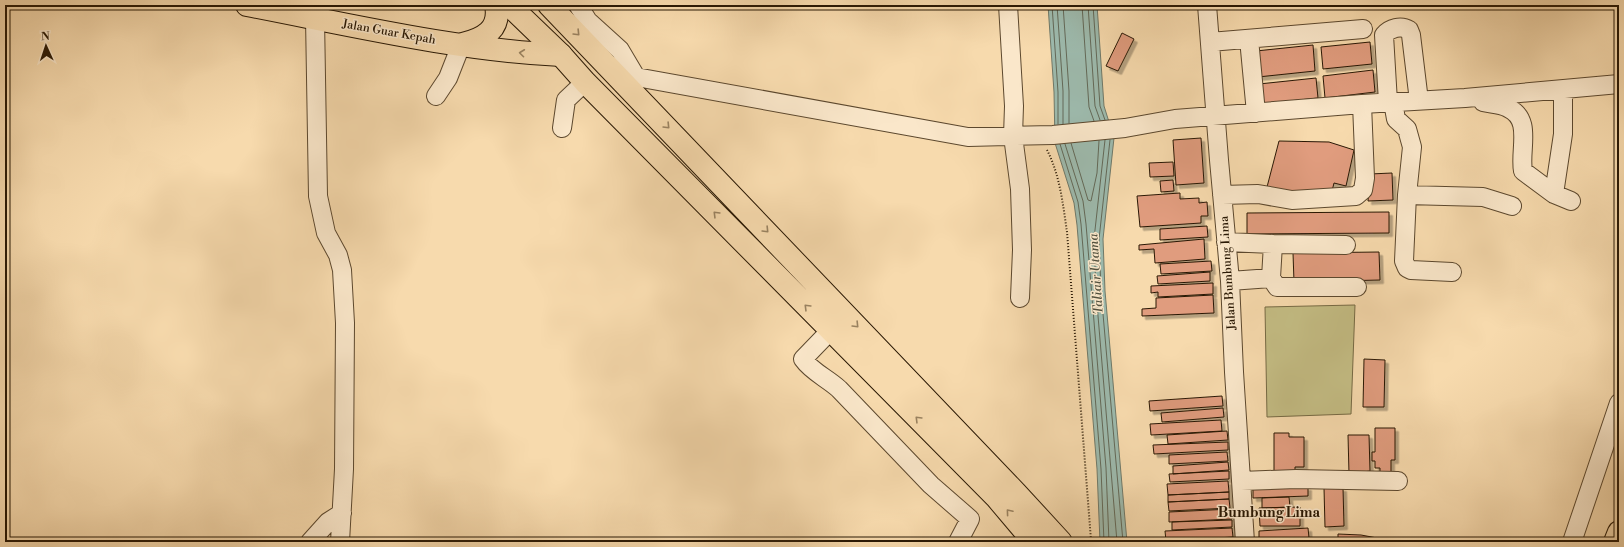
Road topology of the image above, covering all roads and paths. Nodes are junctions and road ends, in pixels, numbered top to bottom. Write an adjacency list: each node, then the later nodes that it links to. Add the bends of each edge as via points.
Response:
1 (247, 5): 8 (main road, Jalan Guar Kepah)
2 (496, 5): 12 (main road, Jalan Guar Kepah, via 495,21 489,34 480,40)
3 (509, 5): 13 (main road)
4 (549, 5): 14 (main road, one-way to 14)
5 (578, 5): 14 (street, via 588,21 620,50)
6 (1008, 5): 26 (street, via 1014,106)
7 (1207, 5): 11 (street, Jalan Bumbung Lima)
8 (315, 18): 12 (main road, Jalan Guar Kepah); 45 (street, via 318,196 326,232 338,255 343,285 345,323)
9 (1363, 29): 10 (street)
10 (1249, 39): 11 (street); 23 (street)
11 (1210, 42): 24 (street, Jalan Bumbung Lima)
12 (461, 45): 13 (main road, Jalan Guar Kepah, one-way to 12); 18 (street, via 450,73)
13 (561, 55): 15 (main road)
14 (632, 81): 26 (street, via 968,137); 52 (main road, one-way to 52)
15 (585, 82): 25 (street, via 566,100); 41 (main road, one-way to 15)
16 (1619, 84): 17 (street)
17 (1562, 90): 19 (street); 28 (street, via 1563,134)
18 (436, 96)
19 (1465, 98): 20 (street); 28 (street, via 1508,108 1518,114 1524,138 1521,153 1523,171)
20 (1418, 101): 21 (street); 21 (street, via 1411,35 1406,28 1398,28 1384,35)
21 (1390, 102): 22 (street); 30 (street, via 1396,119 1407,129 1412,147)
22 (1362, 104): 23 (street); 29 (street, via 1365,178 1363,190 1356,196 1292,200 1258,194)
23 (1256, 113): 24 (street)
24 (1216, 116): 27 (street); 29 (street, Jalan Bumbung Lima)
25 (562, 128)
26 (1013, 136): 27 (street); 40 (street, via 1020,189)
27 (1035, 136): 47 (path, via 1048,152 1064,208)
28 (1554, 194): 31 (street)
29 (1222, 195): 33 (street, Jalan Bumbung Lima)
30 (1407, 195): 32 (street, via 1483,197); 36 (street, via 1404,261 1407,268 1418,271)
31 (1571, 201)
32 (1512, 206)
33 (1226, 242): 34 (street); 38 (street, Jalan Bumbung Lima)
34 (1273, 244): 35 (street); 37 (street)
35 (1346, 245)
36 (1452, 272)
37 (1271, 278): 38 (street); 39 (street, via 1277,286)
38 (1230, 281): 43 (street, Jalan Bumbung Lima)
39 (1357, 287)
40 (1020, 298)
41 (827, 335): 50 (street, via 803,359 814,372 839,389 931,485 970,519); 51 (main road, one-way to 41, via 996,498)
42 (1619, 403): 54 (street)
43 (1241, 481): 44 (street); 53 (street, Jalan Bumbung Lima)
44 (1398, 481)
45 (342, 513): 48 (street, via 328,522); 49 (street)
46 (1619, 532): 55 (main road)
47 (1091, 540)
48 (310, 542)
49 (340, 542)
50 (958, 542)
51 (1034, 542)
52 (1061, 542)
53 (1245, 542)
54 (1572, 542)
55 (1615, 542)

